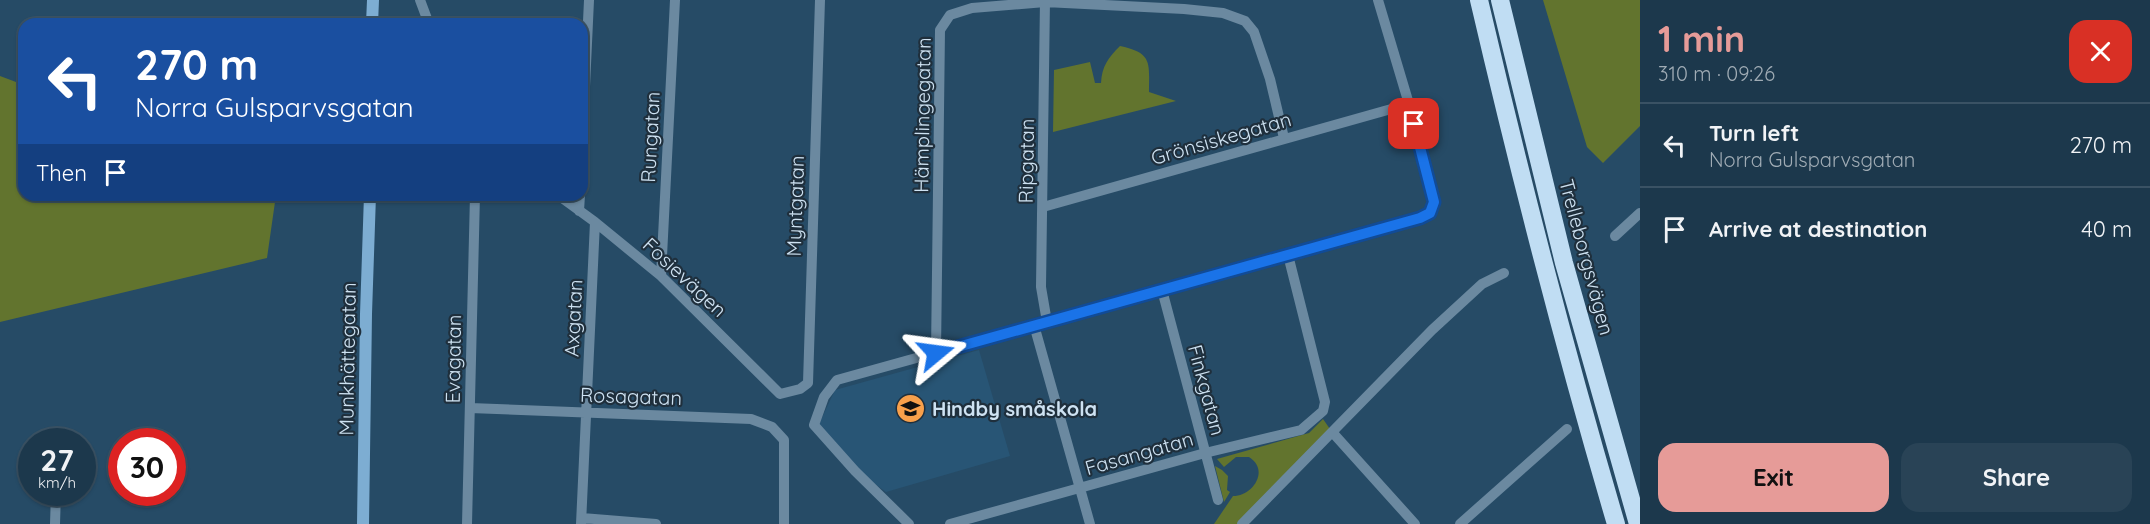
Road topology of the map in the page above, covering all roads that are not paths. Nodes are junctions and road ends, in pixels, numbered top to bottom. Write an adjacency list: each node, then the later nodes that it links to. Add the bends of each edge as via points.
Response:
1 (373, 0): 10 (main road)
2 (420, 0): 11 (street)
3 (590, 0): 12 (street)
4 (675, 0): 26 (street, Rungatan)
5 (820, 0): 31 (street, Myntgatan, via 808,383)
6 (1378, 0): 13 (street)
7 (1479, 0): 52 (highway, via 1551,293)
8 (1500, 0): 53 (highway, Trelleborgsvägen, via 1564,263)
9 (1045, 1): 14 (street, Hämplingegatan, via 1184,9 1224,13 1245,21 1254,32 1270,79); 19 (street, Ripgatan); 30 (street, Hämplingegatan, via 950,15 940,30)
10 (372, 18)
11 (427, 18)
12 (588, 38)
13 (1409, 104): 14 (street, Grönsiskegatan); 24 (street, via 1434,202 1430,213)
14 (1284, 138): 19 (street, Grönsiskegatan)
15 (370, 201): 42 (main road, Munkhättegatan)
16 (474, 201): 32 (street, Evagatan)
17 (566, 201): 20 (street, Fosievägen)
18 (580, 201): 20 (street)
19 (1043, 207): 28 (street, Ripgatan, via 1041,287)
20 (579, 211): 22 (street, Fosievägen)
21 (1640, 213): 23 (street)
22 (596, 222): 26 (street, Fosievägen); 33 (street, Axgatan)
23 (1616, 236)
24 (1288, 255): 27 (street); 36 (street, Fasangatan, via 1325,402 1323,411 1301,429)
25 (1504, 273): 35 (street, via 1482,284 1432,330)
26 (661, 276): 31 (street, Fosievägen)
27 (1162, 290): 28 (street); 36 (street, Finkgatan)
28 (1047, 322): 29 (street)
29 (1034, 325): 30 (street); 37 (street)
30 (936, 353): 46 (street, via 837,380 824,397 814,425)
31 (780, 394)
32 (470, 408): 33 (street, Rosagatan); 43 (street, Evagatan)
33 (586, 412): 40 (street, Axgatan); 45 (street, Rosagatan, via 751,419 772,427 784,440)
34 (1567, 429): 51 (street)
35 (1333, 433): 49 (street); 50 (street)
36 (1205, 453): 37 (street, Fasangatan); 38 (street, Finkgatan)
37 (1080, 488): 47 (street, Fasangatan); 48 (street)
38 (1218, 500)
39 (56, 506): 41 (street)
40 (581, 521): 44 (street)
41 (55, 524)
42 (363, 524)
43 (467, 524)
44 (656, 524)
45 (784, 524)
46 (909, 524)
47 (950, 524)
48 (1090, 524)
49 (1242, 524)
50 (1415, 524)
51 (1460, 524)
52 (1616, 524)
53 (1638, 524)

